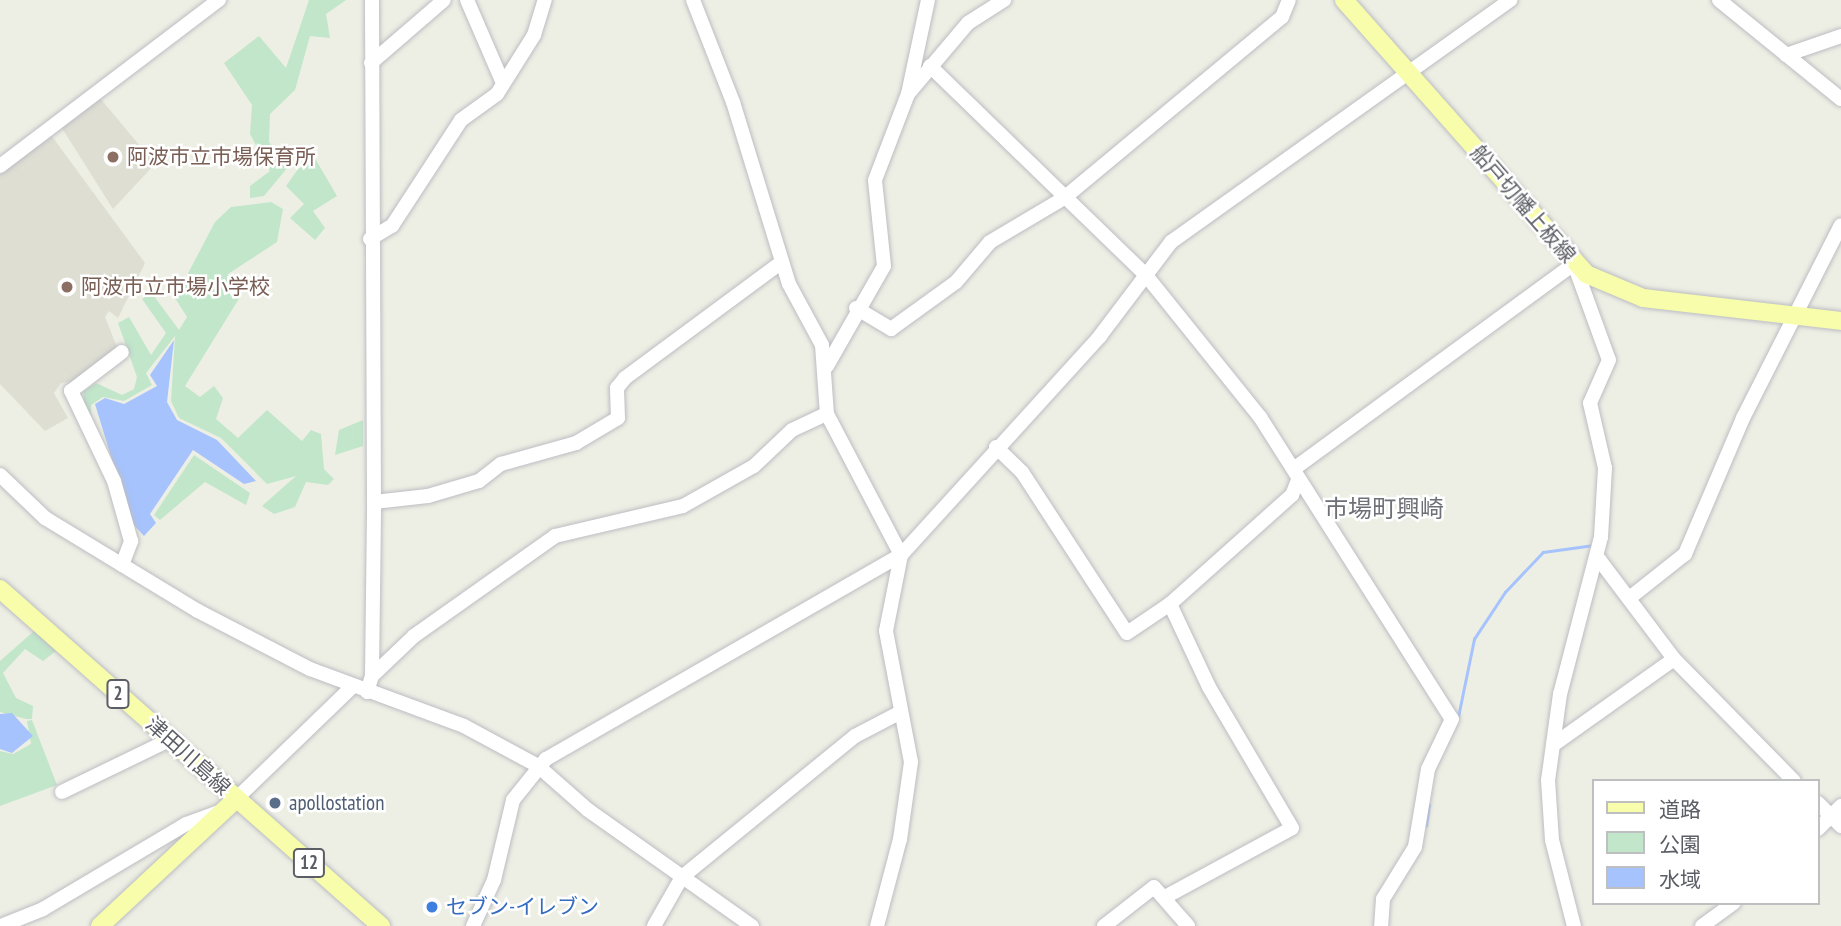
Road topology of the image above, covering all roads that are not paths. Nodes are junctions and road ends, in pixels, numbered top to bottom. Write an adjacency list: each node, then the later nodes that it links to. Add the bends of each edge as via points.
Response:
1 (219, 0): 21 (street)
2 (372, 0): 15 (street)
3 (444, 0): 15 (street)
4 (467, 0): 18 (street)
5 (545, 0): 18 (street, via 534,35)
6 (693, 0): 25 (street, via 733,102)
7 (928, 0): 19 (street)
8 (1004, 0): 16 (street, via 968,23)
9 (1289, 0): 22 (street, via 1282,17)
10 (1344, 0): 17 (main road, 船戸切幡上板線)
11 (1510, 0): 17 (street)
12 (1719, 0): 14 (street)
13 (1841, 36): 14 (street)
14 (1786, 55): 20 (street)
15 (372, 64): 24 (street)
16 (930, 66): 19 (street, via 915,93); 22 (street)
17 (1409, 74): 26 (main road, 船戸切幡上板線); 27 (street, via 1194,223)
18 (502, 81): 24 (street, via 497,94 461,120 393,226)
19 (908, 93): 28 (street, via 874,193 884,266)
20 (1841, 99)
21 (0, 166)
22 (1064, 198): 27 (street); 28 (street, via 990,242 957,282 891,329)
23 (1841, 225): 29 (street)
24 (370, 239): 37 (street)
25 (782, 262): 32 (street); 37 (street, via 625,378 617,388 618,418 576,443 418,499)
26 (1574, 264): 29 (main road, 船戸切幡上板線, via 1612,290 1643,298); 35 (street); 39 (street, via 1609,351 1590,403 1605,468)
27 (1144, 274): 34 (street, via 1100,336); 35 (street)
28 (856, 308): 32 (street)
29 (1796, 315): 30 (main road, 船戸切幡上板線); 42 (street, via 1742,418 1685,554)
30 (1841, 321)
31 (122, 352): 40 (street, via 71,391 114,481 131,541)
32 (827, 366): 33 (street)
33 (827, 414): 38 (street); 45 (street, via 809,419 754,466 683,506 555,536 414,636)
34 (996, 447): 38 (street, via 943,516); 43 (street, via 1022,472 1127,633)
35 (1296, 474): 43 (street, via 1292,495); 70 (street, via 1452,719 1427,769 1416,847 1383,900)
36 (0, 475): 40 (street, via 45,518)
37 (374, 502): 45 (street)
38 (901, 555): 48 (street, via 903,568 885,613); 51 (street)
39 (1598, 558): 42 (street); 50 (street)
40 (122, 565): 46 (street)
41 (0, 589): 49 (main road, 津田川島線 / 2)
42 (1632, 596): 44 (street)
43 (1170, 604): 59 (street, via 1209,687 1292,828)
44 (1674, 659): 50 (street); 52 (street)
45 (372, 676): 47 (street)
46 (352, 687): 47 (street); 55 (street)
47 (367, 692): 51 (street, via 464,726)
48 (897, 713): 58 (street, via 855,736); 67 (street, via 911,762 900,839)
49 (169, 740): 53 (street); 55 (main road, 津田川島線 / 2)
50 (1553, 745): 71 (street, via 1552,840)
51 (538, 766): 58 (street); 64 (street, via 513,800 494,880)
52 (1792, 779)
53 (62, 792)
54 (1820, 804): 56 (street)
55 (230, 805): 61 (street, via 186,824 43,909); 62 (main road, 津田川島線); 63 (main road, 12)
56 (1838, 816): 57 (street)
57 (1820, 828)
58 (682, 877): 65 (street); 66 (street)
59 (1167, 896): 68 (street, via 1154,887); 69 (street)
60 (1731, 905): 72 (street)
61 (1, 926)
62 (100, 926)
63 (382, 926)
64 (473, 926)
65 (654, 926)
66 (752, 926)
67 (877, 926)
68 (1104, 926)
69 (1188, 926)
70 (1381, 926)
71 (1574, 926)
72 (1702, 926)

